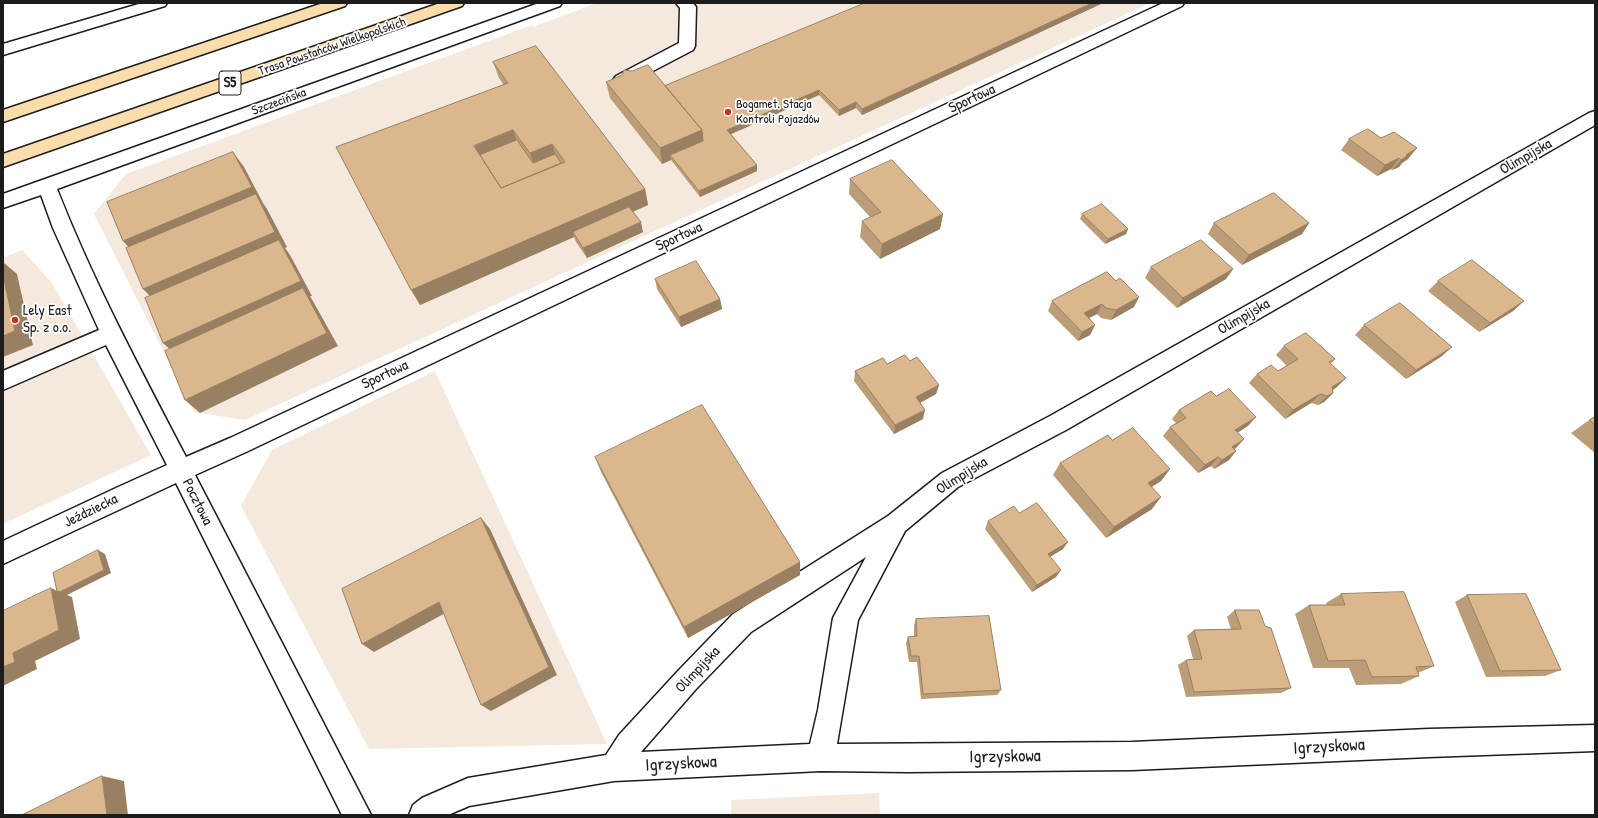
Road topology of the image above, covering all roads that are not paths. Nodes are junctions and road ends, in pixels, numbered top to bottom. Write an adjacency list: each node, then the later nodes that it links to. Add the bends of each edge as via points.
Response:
1 (159, 3): 7 (street)
2 (339, 3): 9 (highway)
3 (456, 3): 11 (highway, Trasa Powstańców Wielkopolskich / S5)
4 (554, 3): 12 (street, Szczecińska)
5 (684, 3): 8 (street, via 688,7 687,46)
6 (1176, 3): 16 (street, Sportowa)
7 (3, 50)
8 (612, 85)
9 (3, 116)
10 (1595, 117): 17 (street, Olimpijska, via 1058,423 950,480)
11 (3, 161)
12 (47, 186): 13 (street, Szczecińska); 14 (street, Pocztowa)
13 (3, 201)
14 (111, 334): 15 (street); 16 (street, Pocztowa)
15 (3, 381)
16 (180, 470): 18 (street, Jeździecka); 22 (street, Pocztowa)
17 (897, 523): 20 (street, Olimpijska, via 846,618); 21 (street, Olimpijska, via 742,624 661,709 629,745)
18 (3, 553)
19 (1595, 738): 20 (street, Igrzyskowa, via 1132,756)
20 (821, 757): 21 (street, Igrzyskowa)
21 (614, 767): 23 (street, Igrzyskowa, via 468,792 432,808)
22 (357, 815)
23 (423, 815)

